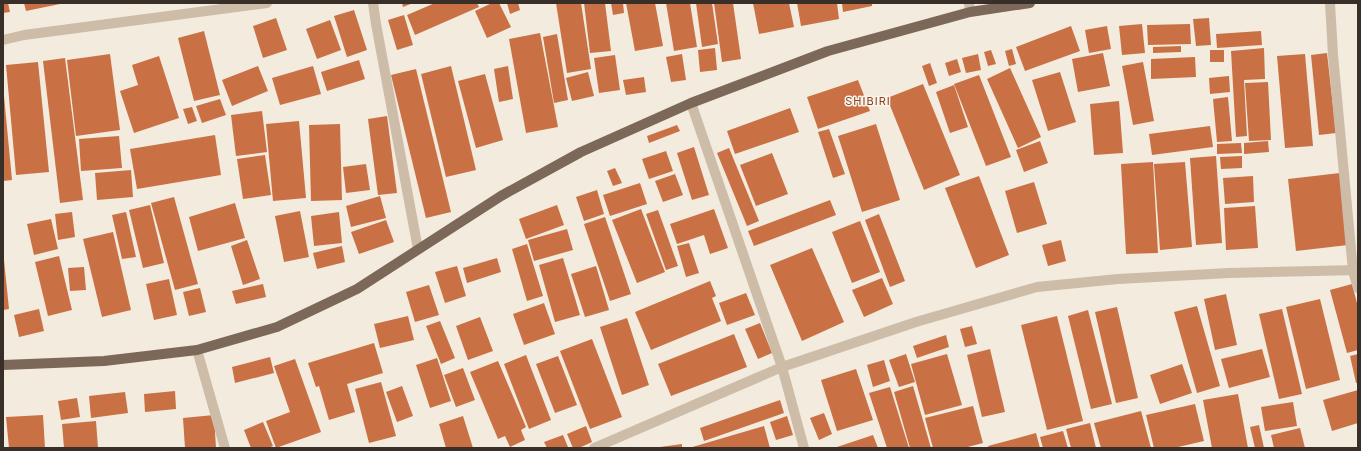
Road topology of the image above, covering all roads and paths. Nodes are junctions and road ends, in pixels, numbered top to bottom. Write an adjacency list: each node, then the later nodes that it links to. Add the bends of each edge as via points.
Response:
1 (267, 3): 6 (street)
2 (373, 3): 8 (street)
3 (1030, 3): 5 (main road)
4 (1330, 3): 9 (street, via 1333,55)
5 (970, 7): 7 (main road, via 828,51)
6 (3, 40)
7 (691, 103): 8 (main road, via 581,152 501,196); 13 (street)
8 (418, 249): 11 (main road, via 357,289 278,327)
9 (1356, 270): 10 (street); 13 (street, via 1229,273 1118,279 1037,287 916,322)
10 (1358, 288)
11 (198, 350): 12 (main road, via 104,361); 14 (street)
12 (3, 365)
13 (782, 366): 15 (street); 16 (street)
14 (225, 448)
15 (594, 448)
16 (804, 448)

